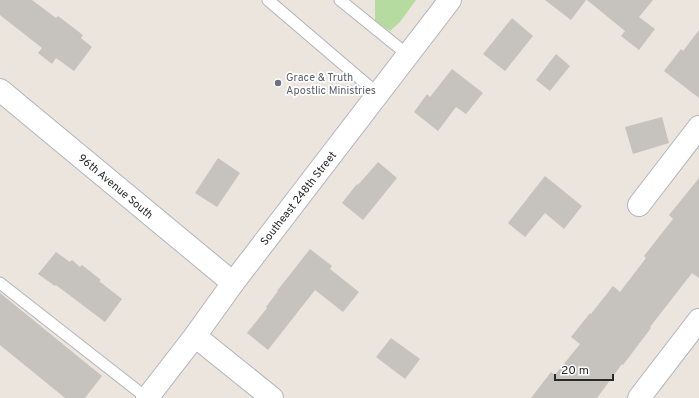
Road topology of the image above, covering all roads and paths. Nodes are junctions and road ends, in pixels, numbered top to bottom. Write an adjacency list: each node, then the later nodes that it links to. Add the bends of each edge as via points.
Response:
1 (268, 0): 6 (lane)
2 (340, 0): 4 (lane)
3 (450, 0): 4 (street, Southeast 248th Street)
4 (408, 55): 6 (street, Southeast 248th Street)
5 (0, 90): 9 (street, 96th Avenue South)
6 (378, 94): 9 (street, Southeast 248th Street)
7 (699, 127): 8 (street)
8 (639, 205)
9 (232, 282): 12 (street, Southeast 248th Street)
10 (0, 283): 13 (lane)
11 (699, 320): 15 (street)
12 (195, 336): 13 (street, Southeast 248th Street); 14 (street)
13 (147, 398)
14 (272, 398)
15 (639, 398)

